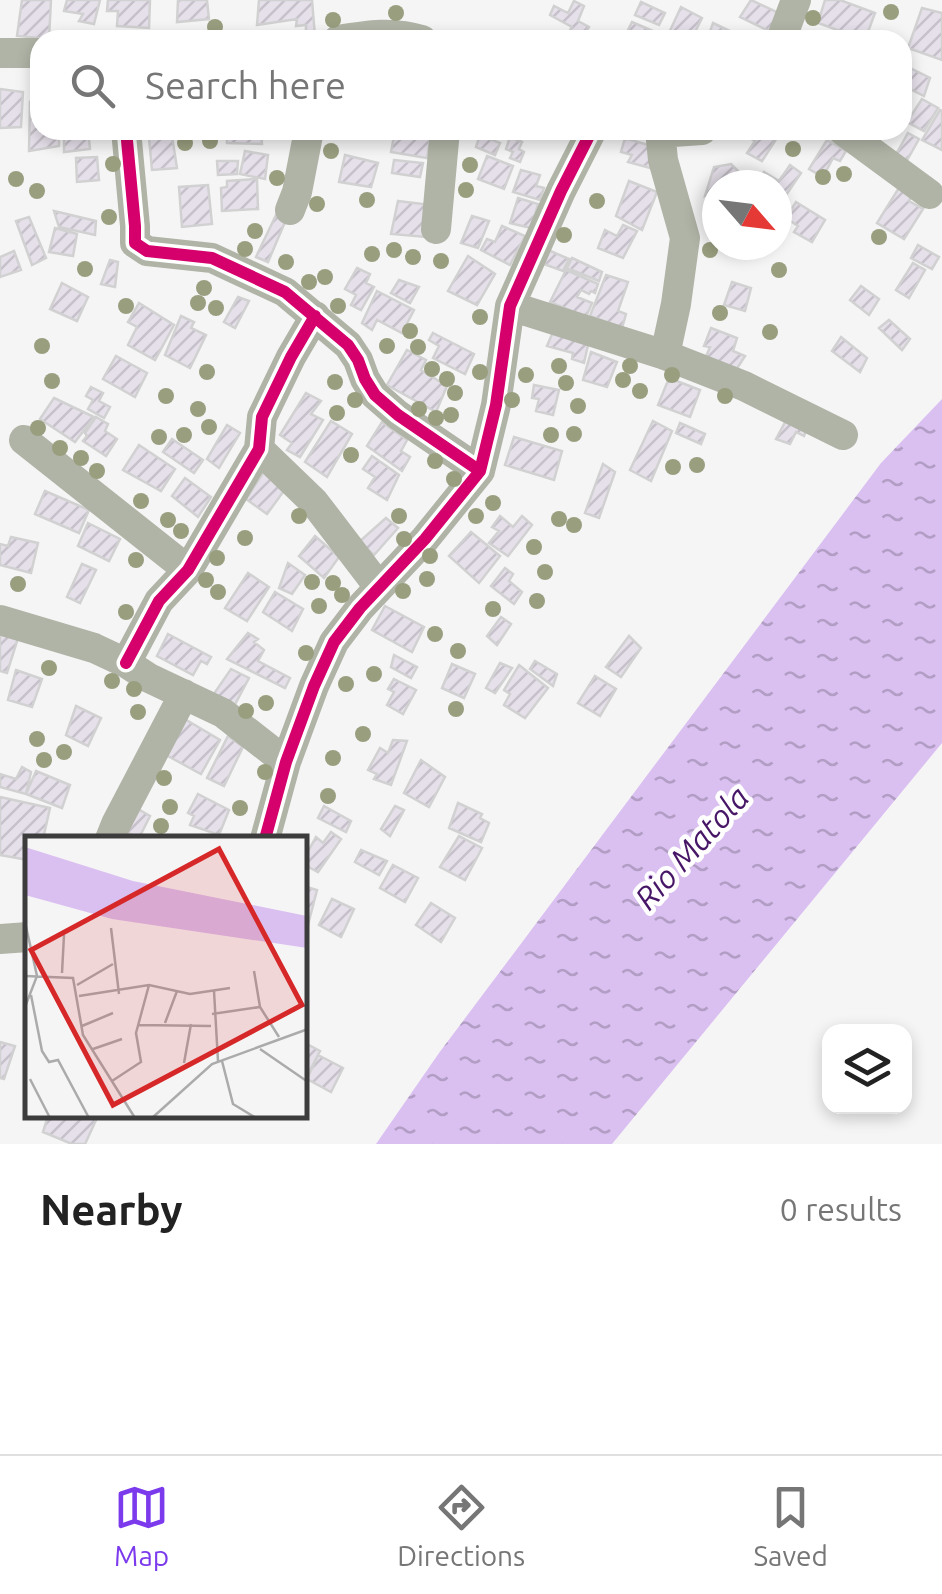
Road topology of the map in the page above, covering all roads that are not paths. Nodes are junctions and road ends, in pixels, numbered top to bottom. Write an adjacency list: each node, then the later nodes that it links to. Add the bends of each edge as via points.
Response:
1 (796, 0): 2 (street)
2 (785, 30)
3 (0, 53): 4 (street)
4 (30, 53)
5 (127, 140): 15 (street, via 135,243 212,258 285,292)
6 (307, 140): 12 (street)
7 (444, 140): 13 (street)
8 (587, 140): 14 (street)
9 (662, 140): 16 (street, via 684,238)
10 (856, 140): 11 (street)
11 (929, 194)
12 (290, 210)
13 (436, 229)
14 (510, 306): 16 (street); 20 (street)
15 (315, 316): 19 (street, via 262,417); 20 (street, via 348,345 375,396)
16 (665, 355): 17 (street)
17 (843, 435)
18 (24, 440): 21 (street)
19 (258, 448): 21 (street); 22 (street, via 314,502)
20 (480, 471): 22 (street)
21 (188, 570): 24 (street, via 159,601)
22 (379, 586): 26 (street, via 334,642)
23 (0, 620): 24 (street)
24 (126, 662): 25 (street)
25 (184, 694): 26 (street, via 223,713); 27 (street)
26 (286, 762): 28 (street)
27 (111, 836)
28 (266, 836)
29 (25, 937): 30 (street)
30 (0, 940)

